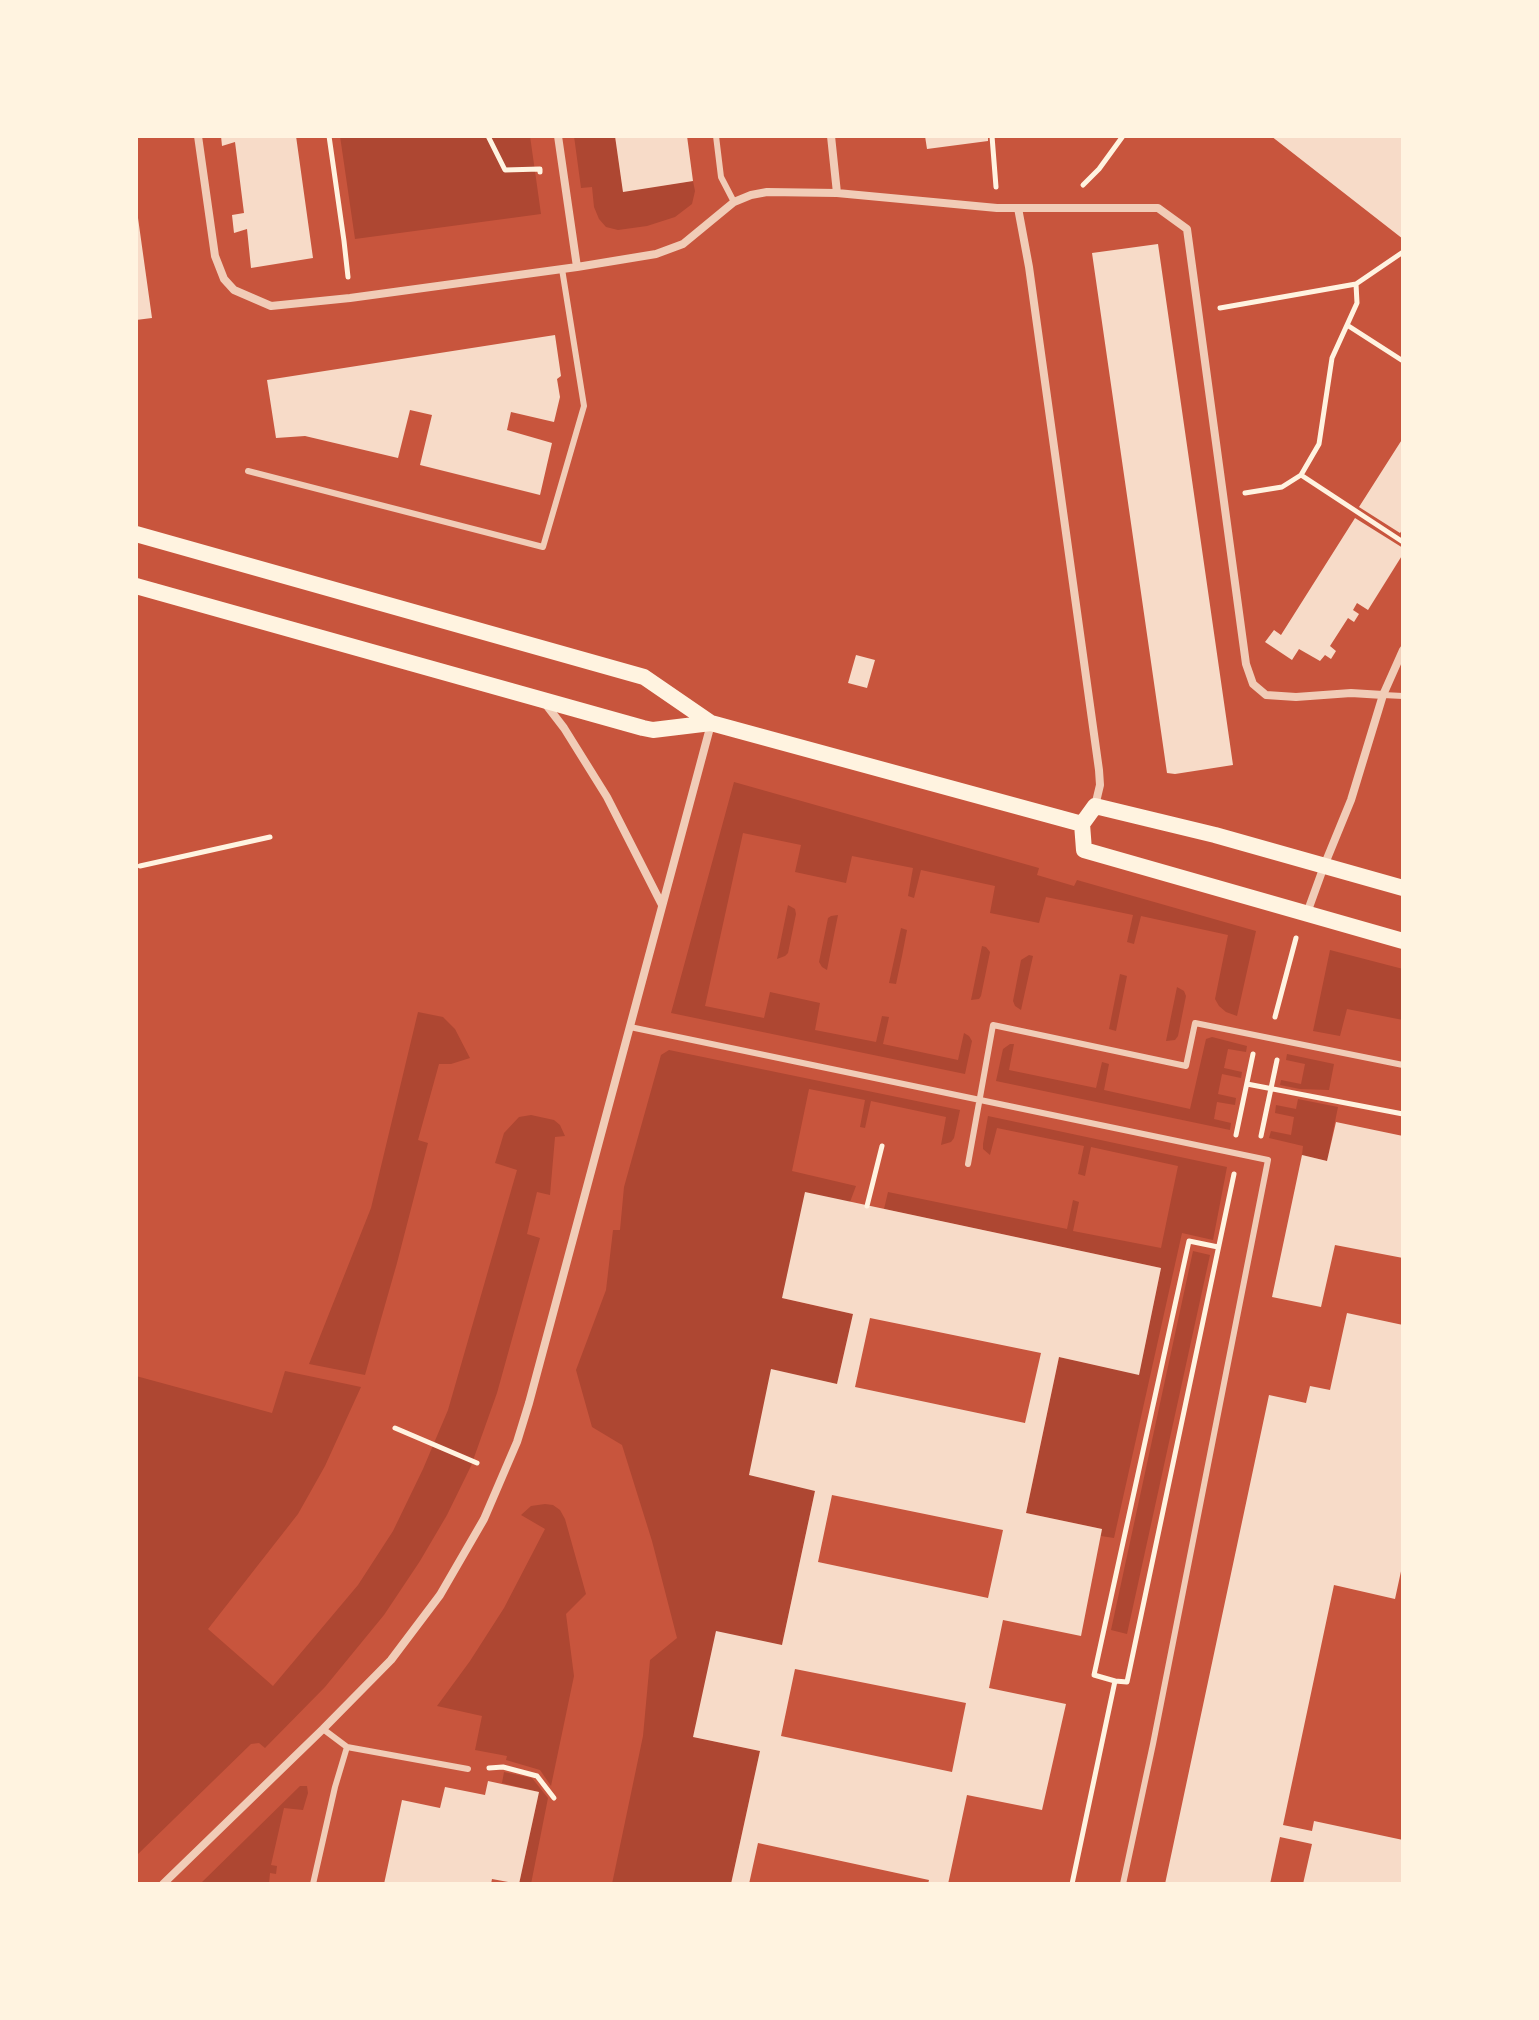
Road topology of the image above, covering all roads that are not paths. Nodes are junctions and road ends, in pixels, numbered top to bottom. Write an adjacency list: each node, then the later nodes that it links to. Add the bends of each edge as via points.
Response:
1 (198, 136): 9 (street, via 215,256 224,279 234,290 271,306)
2 (558, 136): 8 (street)
3 (716, 136): 6 (lane, via 721,177)
4 (831, 136): 5 (street)
5 (837, 193): 6 (street, via 767,192); 7 (street)
6 (734, 202): 8 (street, via 683,244 656,254)
7 (1018, 208): 14 (street, via 1158,208 1187,229 1246,664 1253,684 1266,695); 18 (street, via 1099,770)
8 (577, 267): 9 (street)
9 (562, 269): 10 (lane, via 584,406 543,547)
10 (248, 471)
11 (136, 534): 17 (main road, via 644,677)
12 (136, 586): 16 (main road)
13 (1403, 650): 14 (street)
14 (1383, 695): 15 (lane); 20 (street)
15 (1403, 696)
16 (541, 698): 17 (main road, via 653,730); 22 (street, via 607,797)
17 (711, 723): 19 (main road); 22 (street)
18 (1095, 806): 19 (main road); 20 (main road)
19 (1082, 824): 23 (main road, via 1084,850)
20 (1324, 866): 21 (main road); 23 (street)
21 (1403, 888)
22 (662, 905): 25 (street)
23 (1307, 913): 24 (main road)
24 (1403, 941)
25 (630, 1027): 27 (lane); 29 (street, via 529,1403 503,1476 440,1595 391,1660)
26 (1403, 1065): 27 (lane, via 1195,1023 1186,1066 993,1025)
27 (980, 1100): 28 (lane); 34 (lane, via 1268,1160)
28 (968, 1164)
29 (323, 1729): 30 (lane); 32 (street)
30 (347, 1747): 31 (lane); 33 (lane)
31 (468, 1769)
32 (163, 1884)
33 (313, 1884)
34 (1123, 1884)

